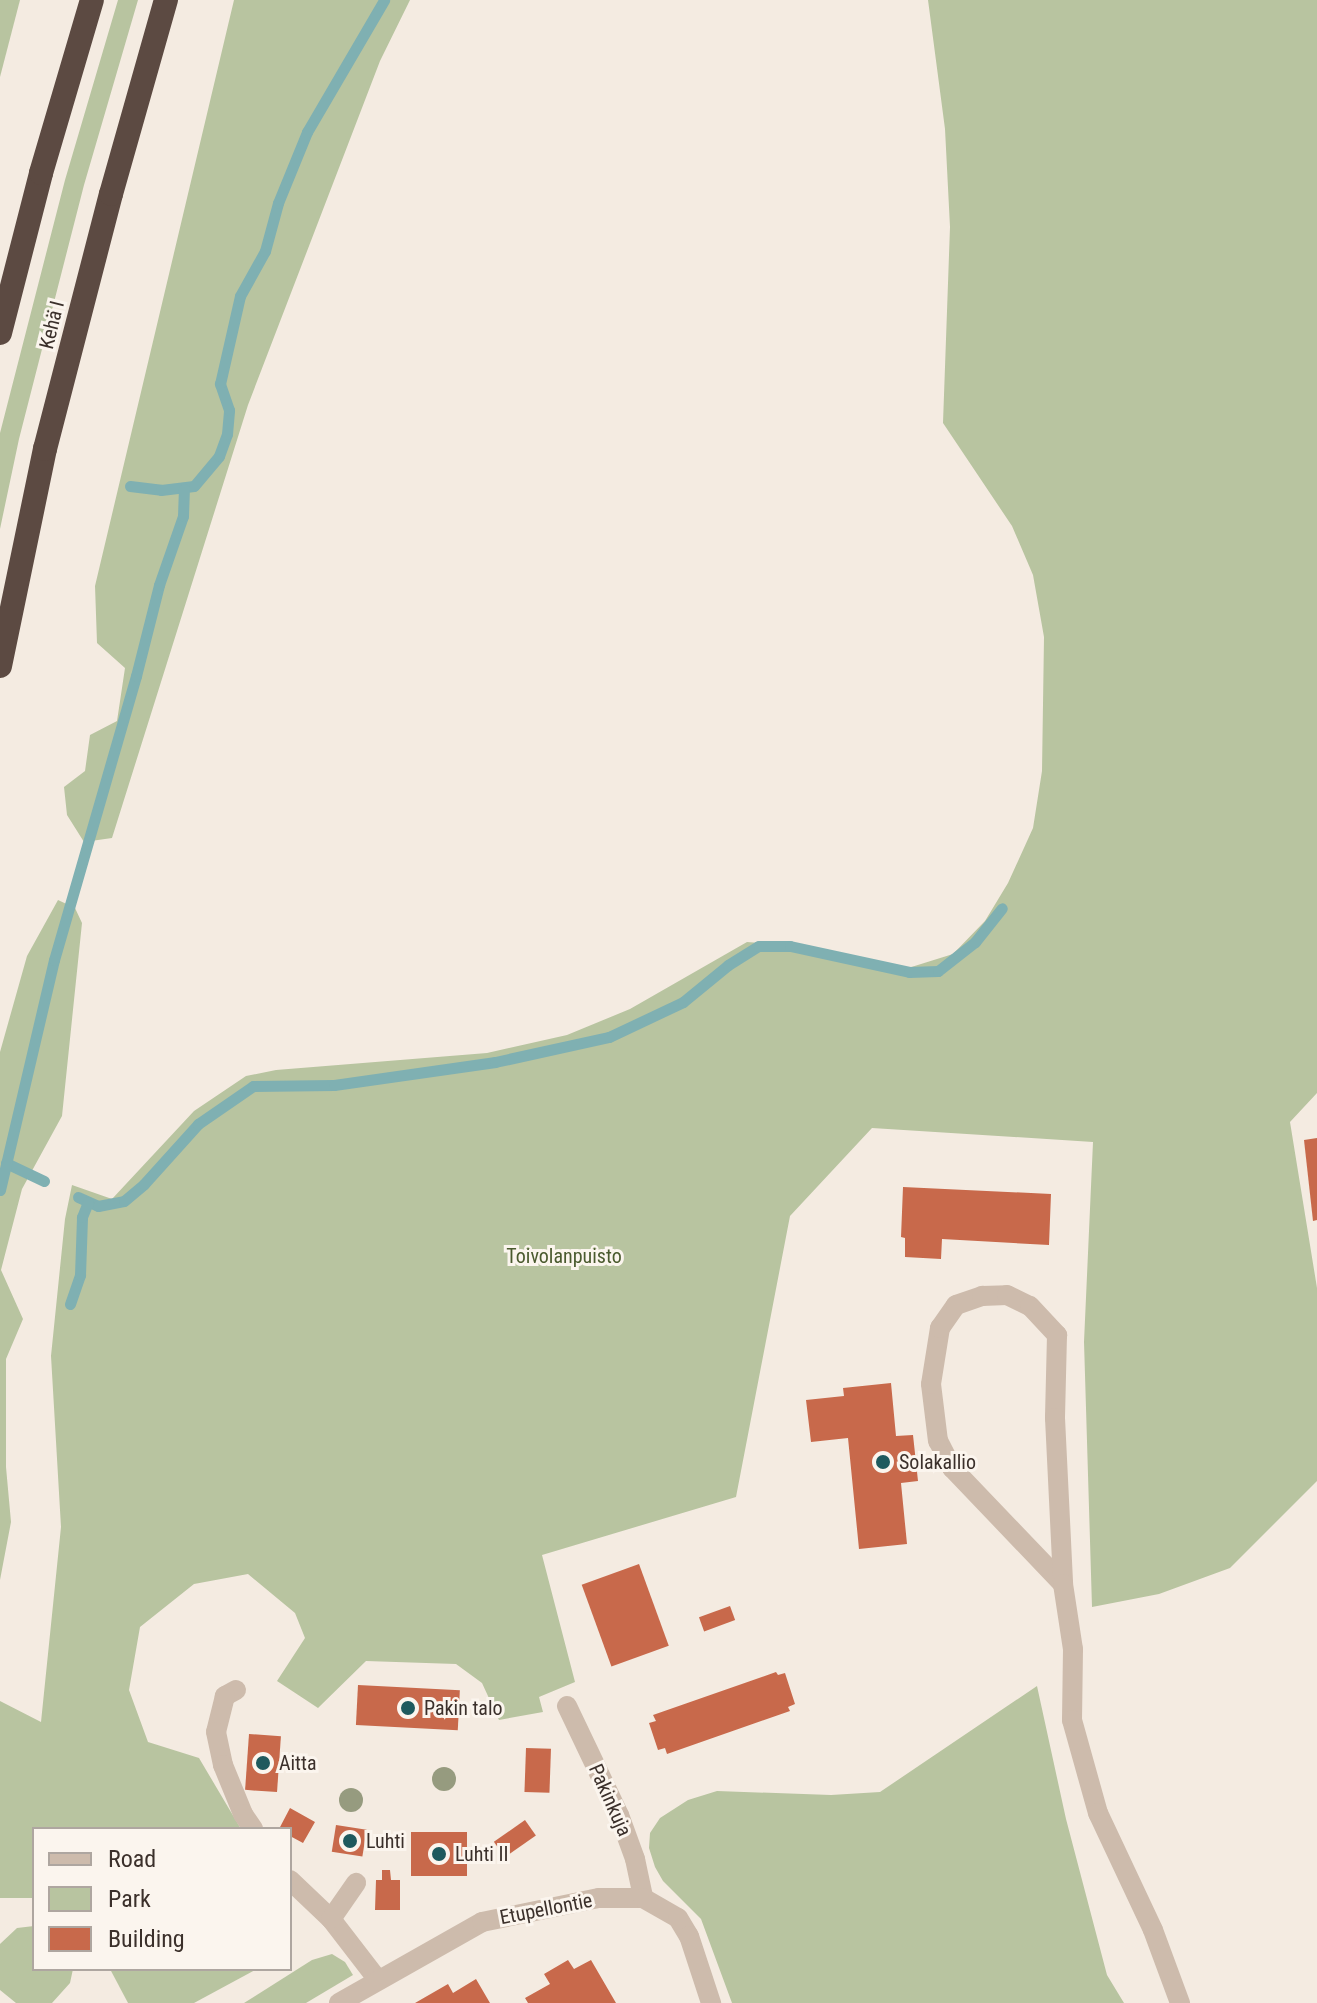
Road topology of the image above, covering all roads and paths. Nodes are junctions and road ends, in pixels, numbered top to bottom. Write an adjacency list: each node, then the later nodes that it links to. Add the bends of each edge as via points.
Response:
1 (92, 0): 3 (highway)
2 (166, 0): 4 (highway, Kehä I, via 45,449)
3 (0, 333)
4 (0, 666)
5 (1063, 1584): 5 (street, via 1057,1335 1030,1306 1007,1295 982,1296 956,1305 940,1328 931,1384 938,1441 952,1468); 16 (street, via 1073,1649 1072,1720 1098,1813 1153,1930)
6 (236, 1690): 8 (street, via 225,1696 216,1732 223,1765)
7 (567, 1706): 11 (street, Pakinkuja, via 619,1815)
8 (252, 1827)
9 (292, 1882): 12 (street)
10 (356, 1883): 12 (street)
11 (643, 1898): 13 (street, Etupellontie, via 599,1898 482,1922); 15 (street, Etupellontie, via 678,1918)
12 (331, 1919): 13 (street)
13 (378, 1980): 14 (street, Etupellontie)
14 (339, 2003)
15 (711, 2003)
16 (1180, 2003)

